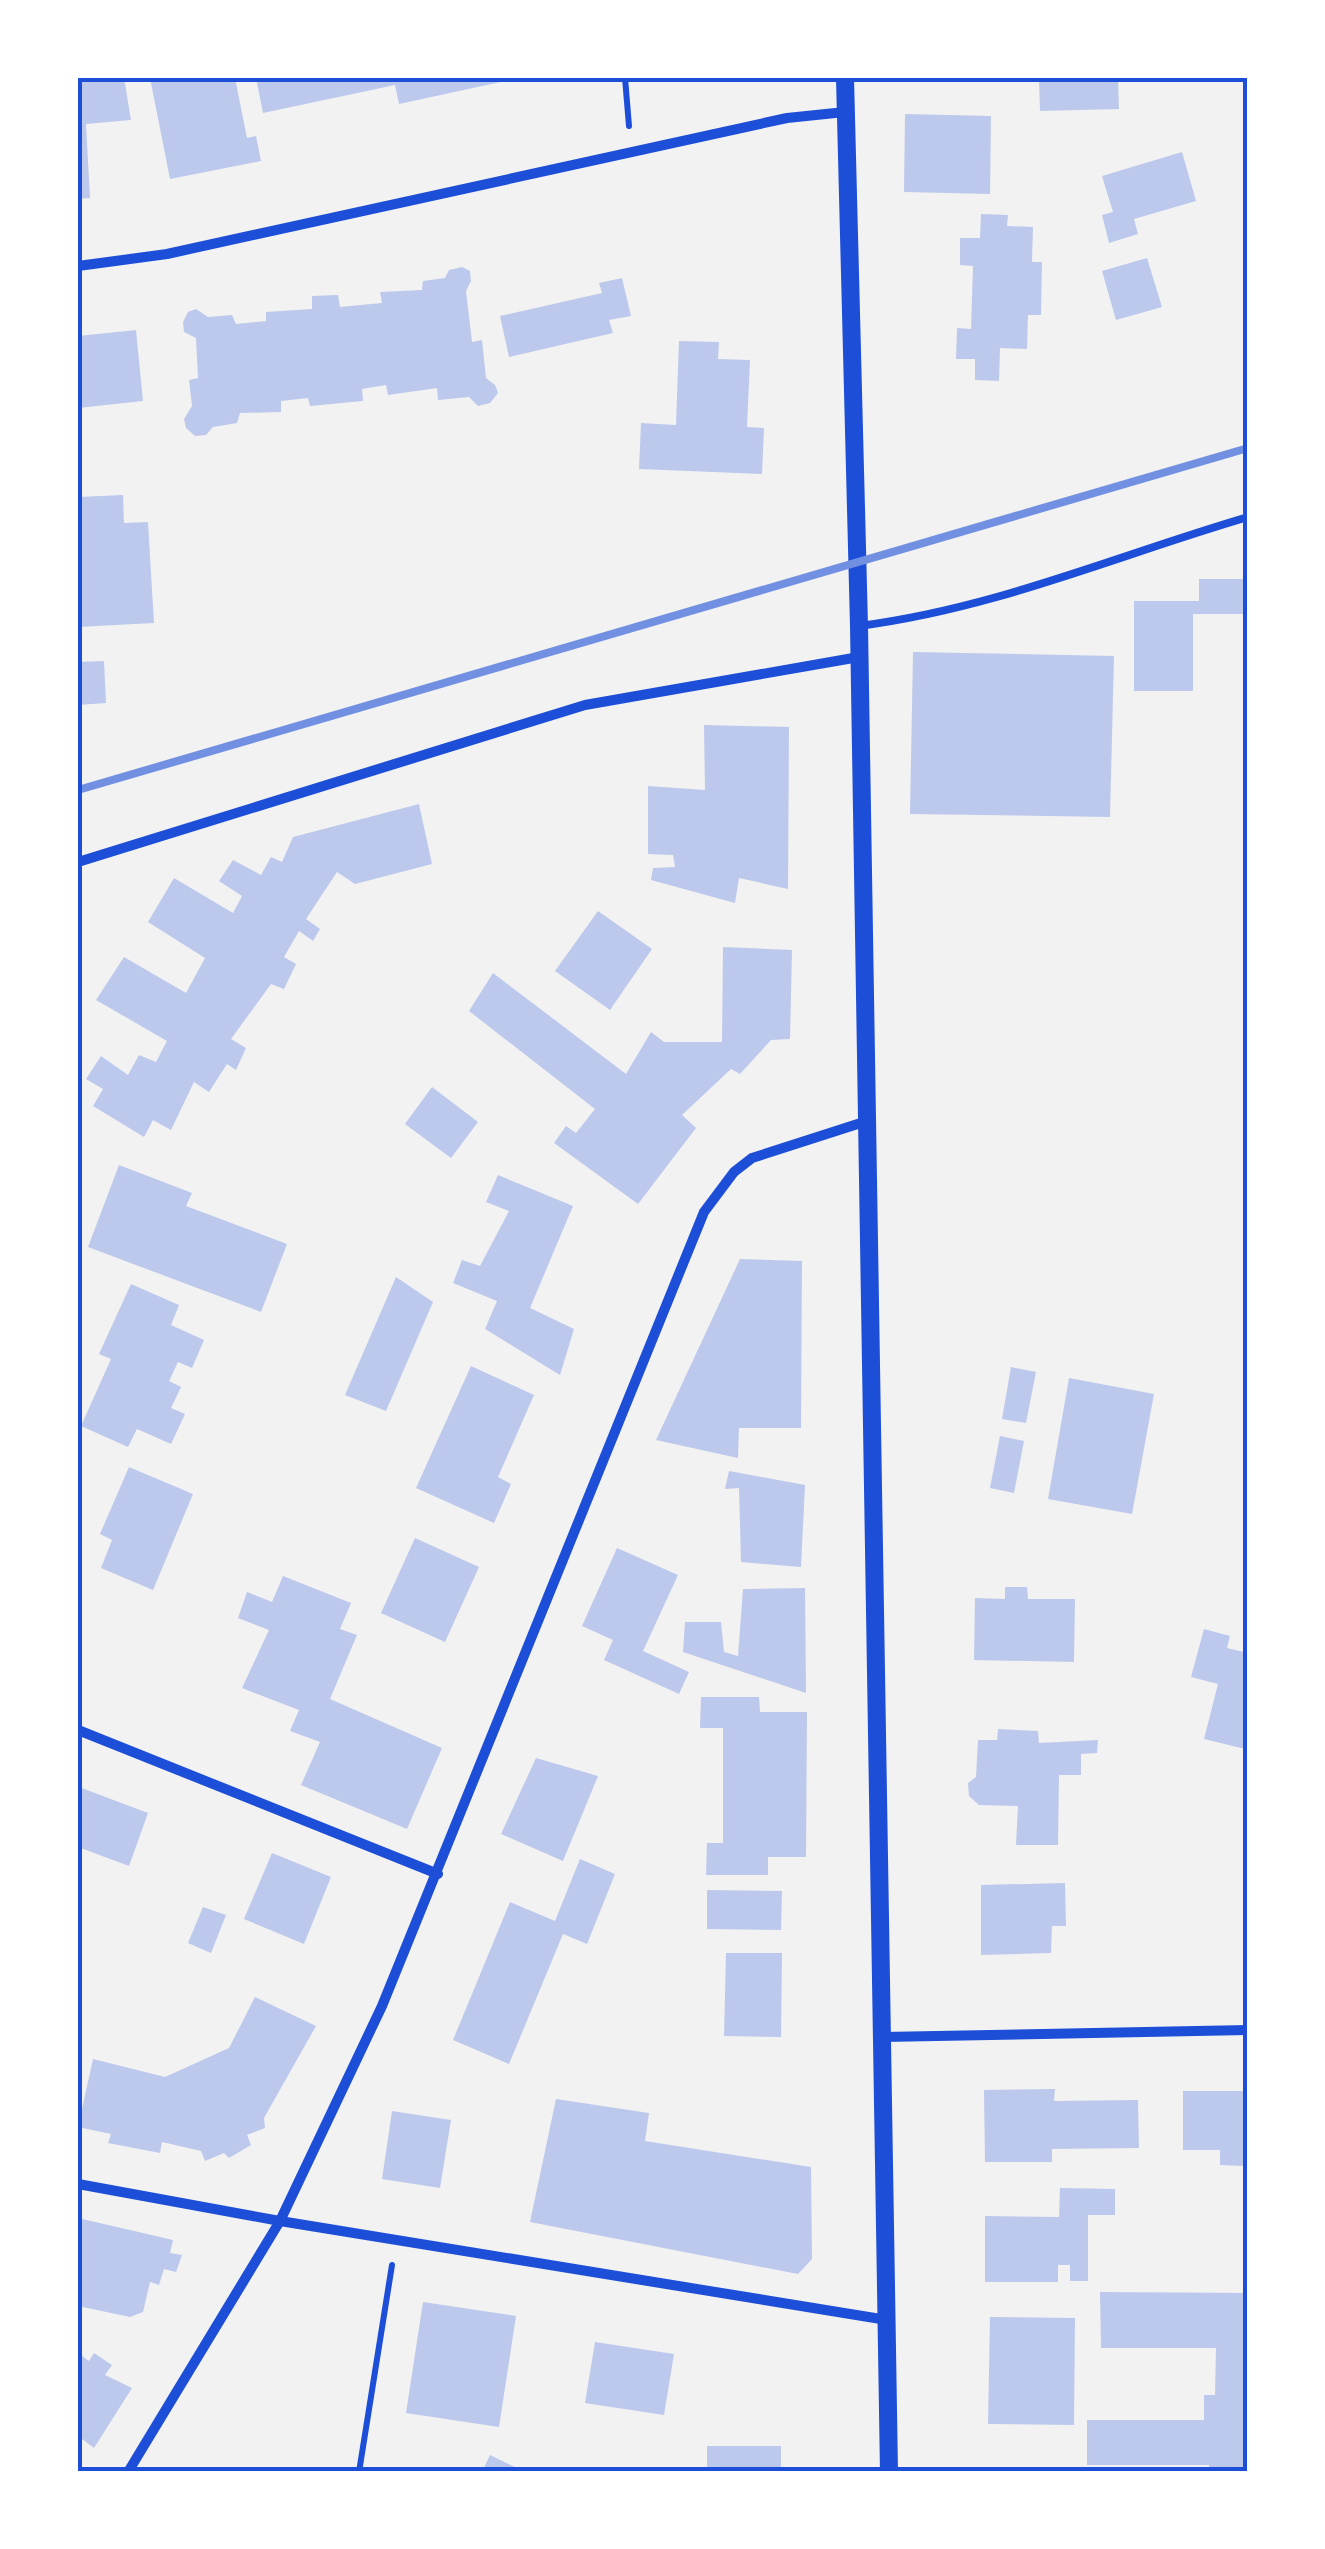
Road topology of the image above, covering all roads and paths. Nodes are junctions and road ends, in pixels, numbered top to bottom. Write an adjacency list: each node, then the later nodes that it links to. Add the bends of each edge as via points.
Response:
1 (624, 78): 4 (path)
2 (845, 78): 3 (street)
3 (844, 112): 4 (street); 7 (street)
4 (635, 150): 5 (street, via 167,254)
5 (78, 266)
6 (1248, 518): 7 (lane, via 993,600)
7 (858, 626): 8 (street)
8 (859, 657): 9 (street, via 585,705); 10 (street)
9 (78, 862)
10 (867, 1121): 12 (street, via 752,1158 704,1212); 14 (street)
11 (78, 1730): 12 (street)
12 (438, 1874): 16 (street)
13 (1248, 2030): 14 (street)
14 (882, 2037): 18 (street)
15 (78, 2184): 16 (street)
16 (280, 2222): 17 (street); 19 (street)
17 (396, 2238): 18 (street); 20 (path)
18 (887, 2320): 21 (street)
19 (128, 2472)
20 (359, 2472)
21 (888, 2472)

